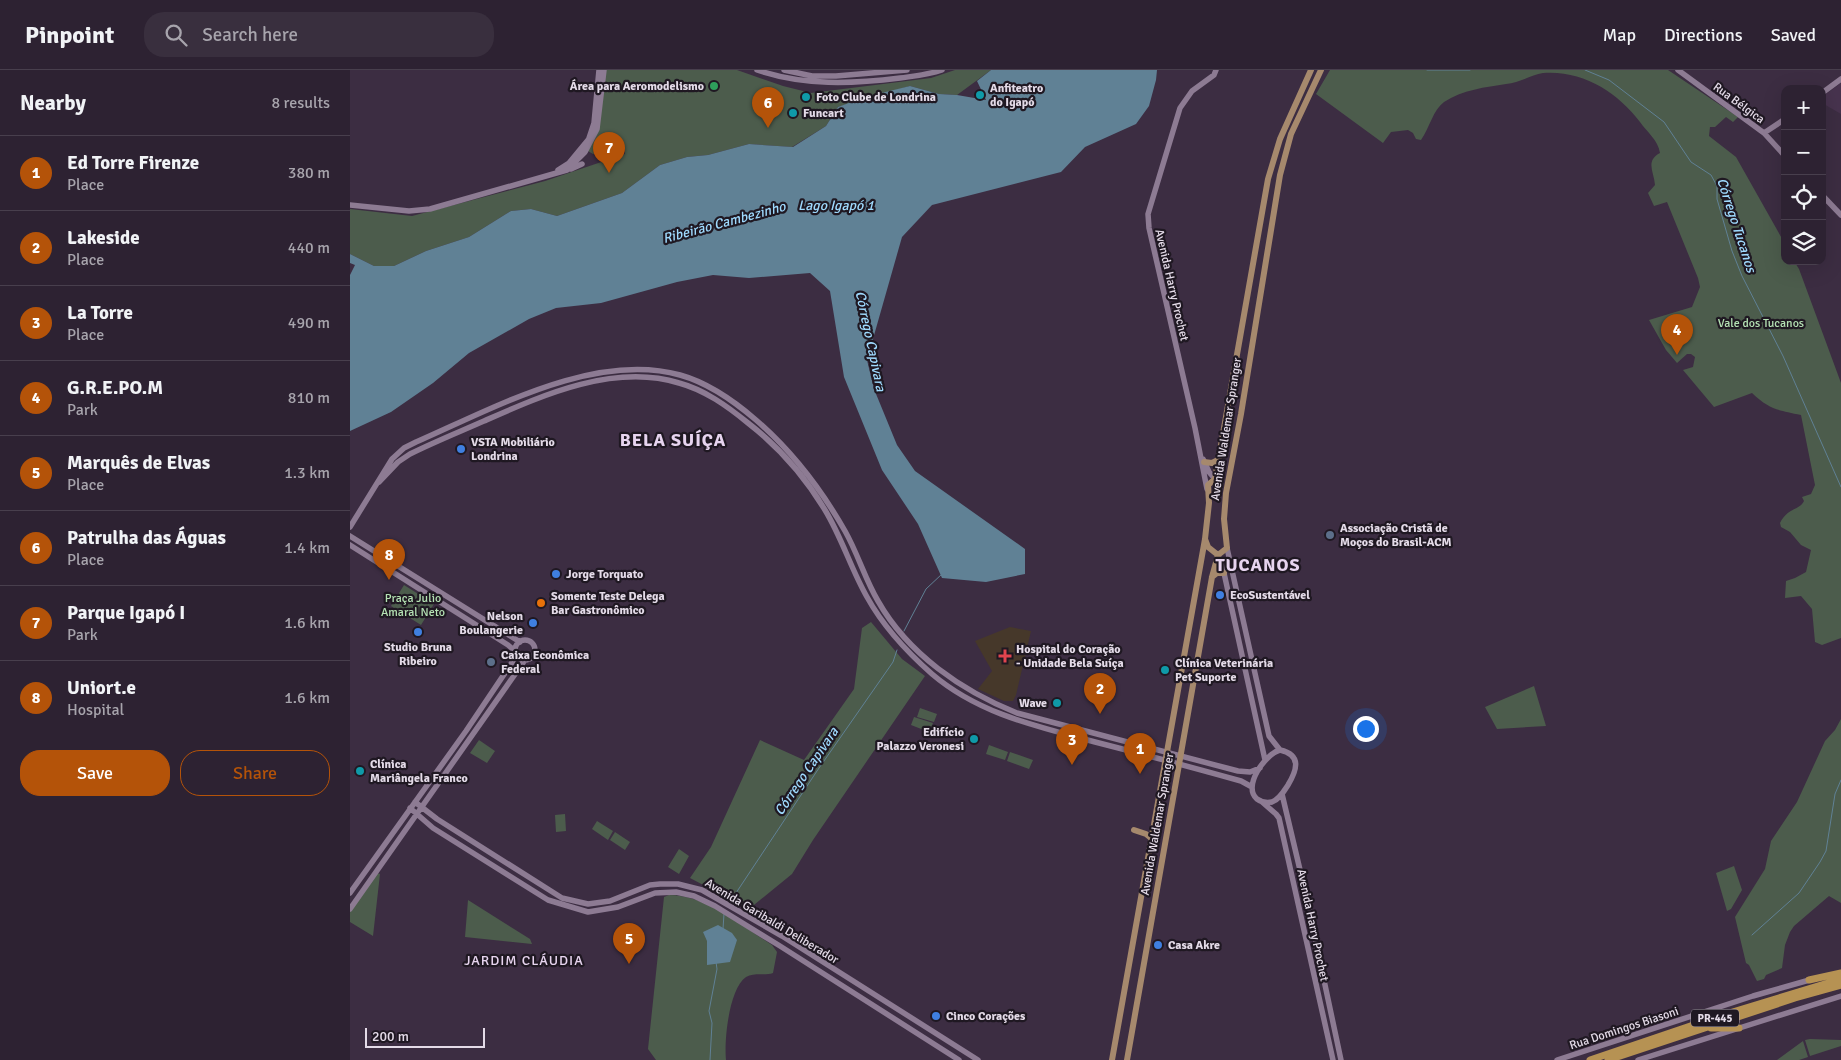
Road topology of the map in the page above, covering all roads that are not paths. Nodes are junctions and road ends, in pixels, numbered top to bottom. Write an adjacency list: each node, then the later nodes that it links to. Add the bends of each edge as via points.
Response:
1 (599, 70): 13 (street)
2 (604, 70): 15 (street)
3 (758, 70): 6 (street, via 786,78 836,83 933,74)
4 (784, 70): 5 (street, via 812,76 836,76)
5 (907, 70)
6 (942, 70)
7 (1311, 70): 24 (main road, Avenida Waldemar Spranger, via 1280,139 1268,179)
8 (1321, 70): 25 (main road, Avenida Waldemar Spranger, via 1284,156)
9 (1678, 70): 16 (street, Rua Bélgica)
10 (1215, 72): 37 (street, Avenida Harry Prochet, via 1192,91 1180,108 1148,214)
11 (1841, 79): 12 (street)
12 (1826, 90)
13 (596, 110): 15 (street); 17 (street)
14 (1781, 122): 16 (street)
15 (596, 129): 19 (street)
16 (1764, 133): 18 (street, Rua Bélgica)
17 (588, 138): 19 (street); 20 (street, via 569,163)
18 (1781, 152)
19 (581, 161): 20 (street, via 567,170)
20 (554, 172): 22 (street, via 430,209 408,211)
21 (1826, 199): 23 (street)
22 (350, 205)
23 (1841, 215)
24 (1243, 322): 25 (main road); 38 (main road, Avenida Waldemar Spranger)
25 (1255, 322): 43 (main road, Avenida Waldemar Spranger)
26 (680, 375): 27 (street, via 655,370 624,370); 28 (street); 32 (street, via 725,396)
27 (578, 378): 29 (street); 30 (street, via 531,392)
28 (678, 382): 29 (street, via 639,377); 33 (street, via 708,394)
29 (579, 386): 31 (street, via 551,393)
30 (480, 415): 31 (street); 36 (street, via 410,445)
31 (483, 421): 36 (street)
32 (775, 437): 33 (street); 34 (street)
33 (770, 442): 35 (street)
34 (783, 445): 35 (street); 40 (street)
35 (777, 450): 41 (street)
36 (396, 460): 44 (street)
37 (1203, 460): 38 (main road, via 1212,463); 39 (street, Avenida Harry Prochet); 42 (street, Avenida Harry Prochet)
38 (1218, 460): 39 (main road, Avenida Waldemar Spranger)
39 (1214, 479): 42 (main road, Avenida Waldemar Spranger, via 1208,485); 43 (main road, via 1221,482)
40 (817, 485): 41 (street); 56 (street, via 845,532 879,604 917,651 946,674 978,695 1017,713)
41 (810, 489): 58 (street, via 838,533 861,584 886,626 942,682 972,701 1012,719)
42 (1208, 491): 46 (main road, Avenida Waldemar Spranger)
43 (1226, 492): 48 (main road, Avenida Waldemar Spranger)
44 (350, 528)
45 (350, 536): 52 (street)
46 (1205, 539): 49 (main road, via 1208,547); 56 (main road, Avenida Waldemar Spranger)
47 (350, 545): 53 (street, via 508,645)
48 (1227, 548): 49 (main road); 55 (street, via 1269,736)
49 (1218, 555): 50 (street); 51 (main road, Avenida Waldemar Spranger)
50 (1224, 573): 51 (main road); 59 (street)
51 (1212, 577): 57 (main road, Avenida Waldemar Spranger)
52 (520, 642): 53 (street); 54 (street, via 528,641 534,647 532,656)
53 (515, 653): 54 (street); 65 (street, via 513,661)
54 (525, 660): 66 (street)
55 (1280, 750): 59 (street); 63 (street, via 1290,753 1296,762 1294,774)
56 (1167, 753): 57 (street); 58 (main road, Avenida Waldemar Spranger)
57 (1181, 756): 60 (main road, Avenida Waldemar Spranger); 61 (street, via 1246,773)
58 (1166, 760): 60 (street); 72 (main road, Avenida Waldemar Spranger)
59 (1265, 760): 61 (street)
60 (1180, 764): 62 (street); 87 (main road, Avenida Waldemar Spranger)
61 (1260, 768): 62 (street)
62 (1252, 787): 64 (street, via 1254,795)
63 (1282, 794): 64 (street, via 1274,801); 89 (street, Avenida Harry Prochet)
64 (1261, 801): 88 (street, Avenida Harry Prochet, via 1279,818)
65 (415, 802): 66 (street, Avenida Garibaldi Deliberador); 67 (street)
66 (420, 807): 68 (street); 69 (street, Avenida Garibaldi Deliberador)
67 (410, 808): 68 (street, Avenida Garibaldi Deliberador); 75 (street)
68 (415, 814): 70 (street, Avenida Garibaldi Deliberador); 76 (street)
69 (437, 819): 70 (street); 73 (street, Avenida Garibaldi Deliberador, via 562,898 588,904 610,901 650,885)
70 (433, 828): 74 (street, Avenida Garibaldi Deliberador, via 557,904 588,912 618,907 655,893)
71 (1134, 830): 72 (main road)
72 (1151, 838): 86 (main road, Avenida Waldemar Spranger)
73 (678, 884): 74 (street); 85 (street, Avenida Garibaldi Deliberador, via 702,890 743,914)
74 (676, 892): 84 (street, Avenida Garibaldi Deliberador, via 715,906)
75 (350, 893)
76 (350, 909)
77 (1841, 971): 79 (highway)
78 (1841, 979): 91 (highway, PR-445)
79 (1809, 980): 90 (street, Rua Domingos Biasoni)
80 (1841, 985): 82 (highway, PR-445)
81 (1841, 996): 83 (street, PR-445)
82 (1704, 1028): 83 (highway); 92 (highway, PR-445)
83 (1739, 1028): 93 (street, PR-445)
84 (959, 1060)
85 (978, 1060)
86 (1112, 1060)
87 (1128, 1060)
88 (1333, 1060)
89 (1341, 1060)
90 (1557, 1060)
91 (1590, 1060)
92 (1608, 1060)
93 (1638, 1060)

